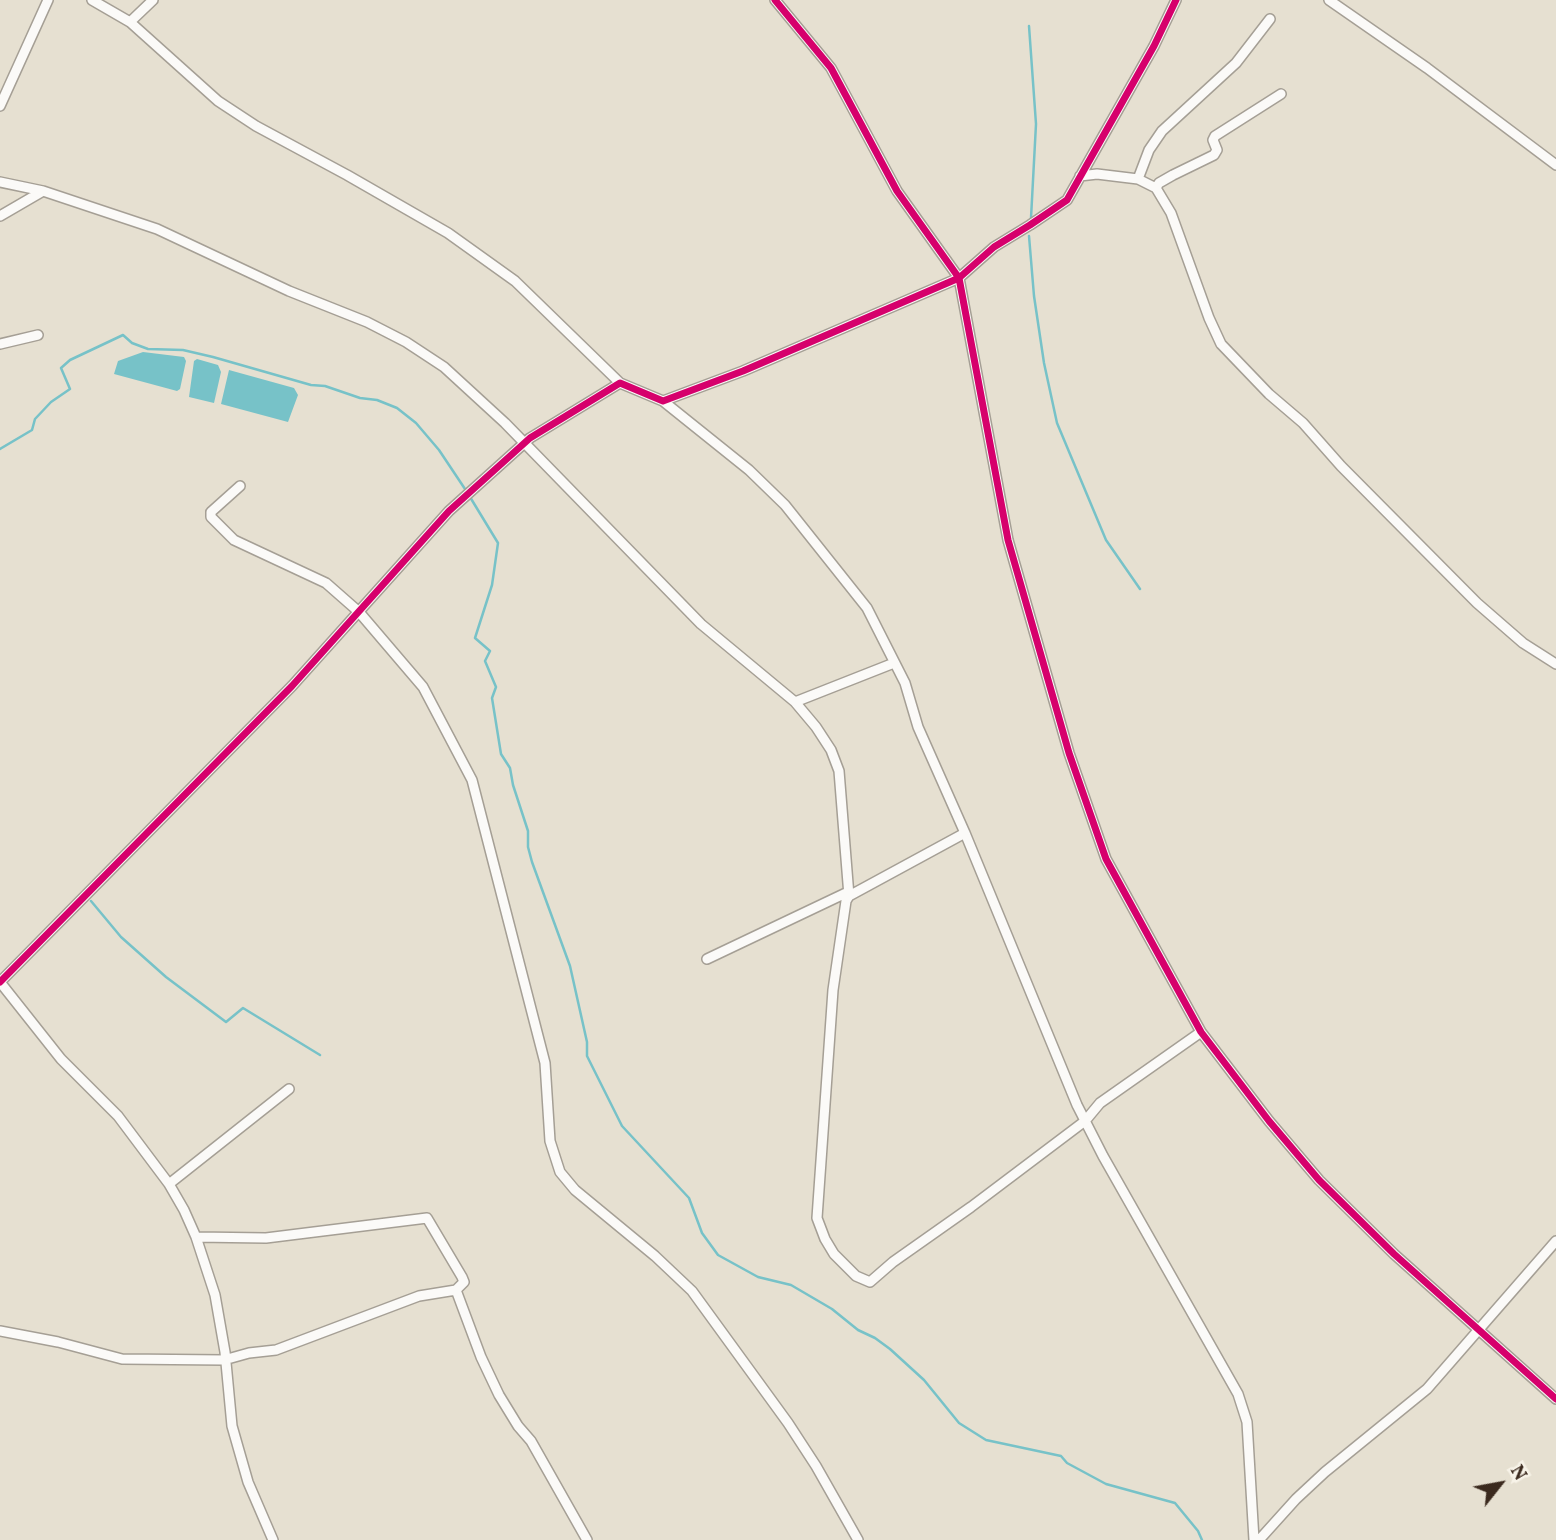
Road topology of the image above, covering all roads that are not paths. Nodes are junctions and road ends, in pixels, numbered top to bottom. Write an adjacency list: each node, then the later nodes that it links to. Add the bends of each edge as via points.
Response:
1 (48, 0): 10 (street)
2 (92, 0): 8 (street)
3 (153, 0): 8 (street)
4 (775, 0): 18 (street, via 831,68 897,191)
5 (1176, 0): 12 (street)
6 (1329, 0): 11 (street)
7 (1270, 19): 13 (street, via 1237,63 1162,131)
8 (130, 22): 21 (street, via 226,107 448,233 514,281)
9 (1281, 94): 15 (street, via 1214,136 1214,155)
10 (0, 106)
11 (1556, 165)
12 (1080, 176): 13 (street); 18 (street, via 1067,200 994,247)
13 (1138, 179): 15 (street)
14 (0, 182): 16 (street)
15 (1156, 188): 27 (street, via 1171,213 1221,344 1476,603)
16 (43, 191): 17 (street); 23 (street, via 157,229 407,342 444,367)
17 (0, 216)
18 (959, 278): 22 (street); 33 (street, via 1008,540 1069,753 1106,859)
19 (37, 335): 20 (street)
20 (0, 344)
21 (620, 383): 22 (street); 23 (street)
22 (663, 401): 26 (street, via 785,505 867,608)
23 (524, 444): 25 (street, via 449,511); 28 (street, via 701,624)
24 (240, 486): 25 (street, via 211,517 234,540 326,583)
25 (359, 612): 32 (street); 46 (street, via 423,687 472,780 545,1063 550,1142 560,1172 692,1292 766,1390)
26 (894, 663): 28 (street); 29 (street)
27 (1556, 664)
28 (795, 702): 30 (street, via 831,750 839,771)
29 (965, 834): 30 (street); 35 (street)
30 (848, 894): 31 (street); 35 (street, via 833,990 817,1218 834,1254 856,1276 870,1282)
31 (707, 958)
32 (0, 982): 36 (street, via 61,1059 118,1116)
33 (1201, 1031): 35 (street, via 1100,1103); 40 (street, via 1319,1180)
34 (289, 1089): 36 (street)
35 (1085, 1121): 47 (street, via 1238,1394 1247,1422)
36 (169, 1184): 37 (street)
37 (196, 1237): 39 (street, via 266,1238 427,1218 462,1277 464,1282); 42 (street, via 215,1295)
38 (1556, 1241): 40 (street)
39 (456, 1290): 42 (street, via 419,1296 276,1350); 45 (street, via 499,1395)
40 (1477, 1329): 43 (street); 47 (street, via 1427,1389 1325,1472)
41 (0, 1331): 42 (street, via 122,1359)
42 (225, 1360): 44 (street, via 232,1426 248,1482)
43 (1556, 1399)
44 (273, 1540)
45 (587, 1540)
46 (858, 1540)
47 (1256, 1540)

